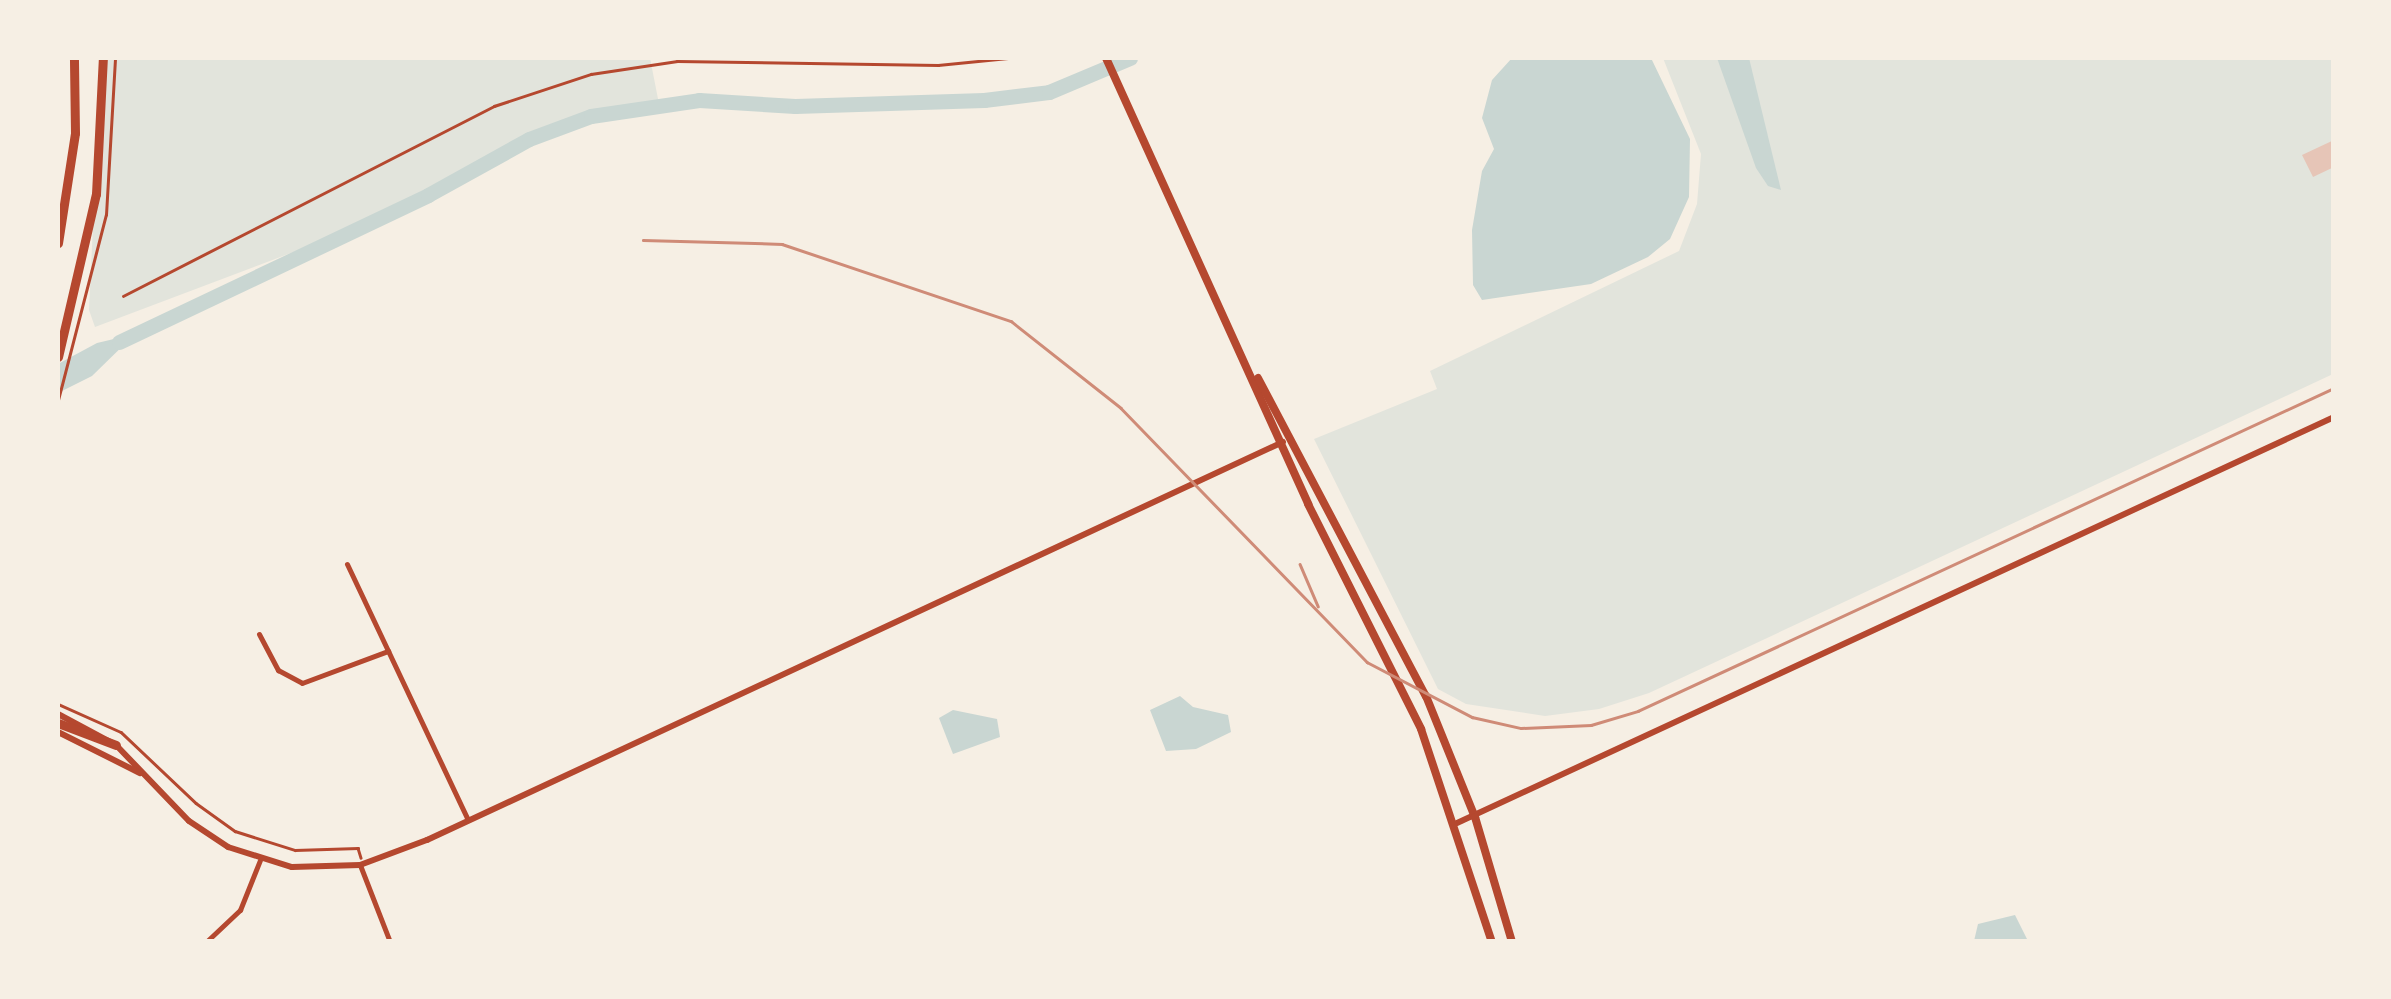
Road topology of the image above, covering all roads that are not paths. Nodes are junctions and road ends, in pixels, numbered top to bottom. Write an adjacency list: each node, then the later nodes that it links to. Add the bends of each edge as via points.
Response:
1 (74, 58): 4 (highway, via 75,133)
2 (103, 58): 6 (highway, via 100,163 76,312)
3 (1106, 58): 5 (main road)
4 (58, 243)
5 (1244, 353): 8 (main road); 9 (main road)
6 (58, 357)
7 (2334, 417): 18 (street)
8 (1293, 438): 9 (street); 18 (main road, via 1426,696)
9 (1280, 443): 19 (street); 20 (main road, via 1421,729)
10 (348, 564): 12 (street)
11 (259, 634): 12 (street, via 278,670 302,683)
12 (388, 650): 19 (street)
13 (58, 714): 16 (street)
14 (58, 723): 16 (highway)
15 (58, 732): 17 (street)
16 (116, 745): 17 (street)
17 (150, 779): 21 (street, via 201,831)
18 (1475, 817): 20 (street); 26 (main road)
19 (468, 820): 22 (street)
20 (1457, 823): 25 (main road)
21 (260, 860): 22 (street, via 308,868); 23 (street, via 240,910)
22 (360, 860): 24 (street)
23 (206, 942)
24 (390, 942)
25 (1492, 942)
26 (1512, 942)

